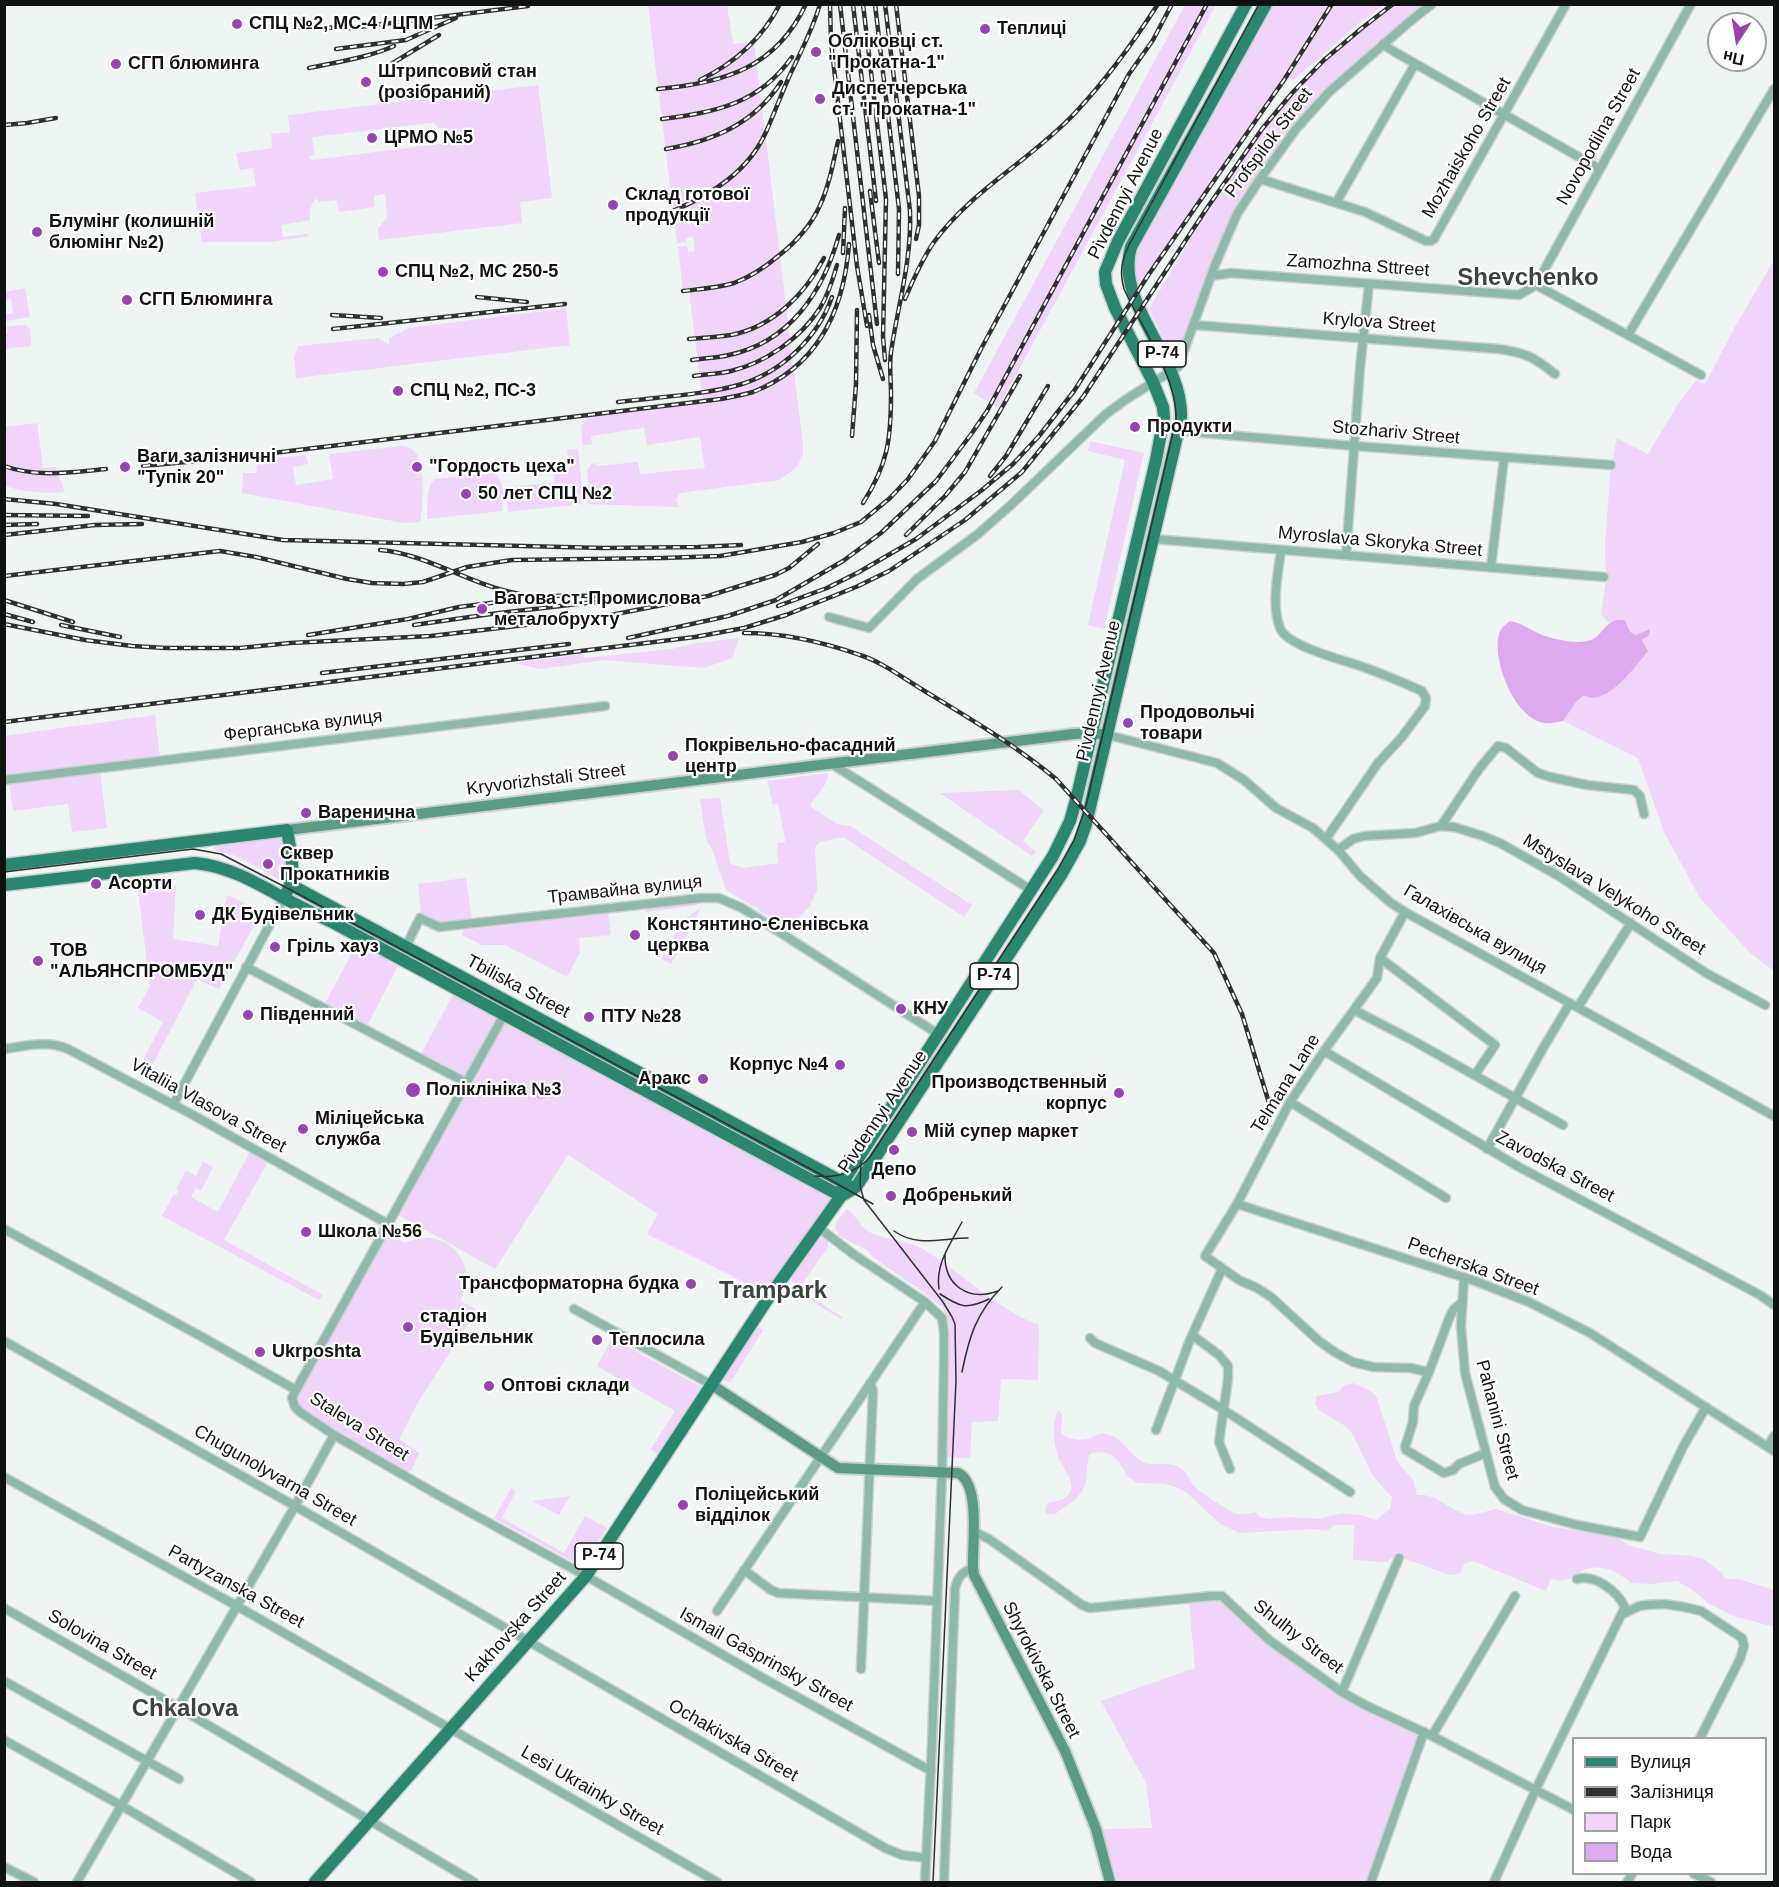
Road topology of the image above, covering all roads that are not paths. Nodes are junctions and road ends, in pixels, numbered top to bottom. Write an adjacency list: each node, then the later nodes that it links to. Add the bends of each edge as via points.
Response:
1 (1246, 4): 22 (main road, Pivdennyi Avenue / Р-74, via 1105,272 1115,308)
2 (1266, 4): 19 (main road, Pivdennyi Avenue / Р-74, via 1128,258 1134,297)
3 (1432, 4): 6 (street, Profspilok Street)
4 (1566, 4): 9 (street, Mozhaiskoho Street)
5 (1691, 4): 10 (street, Novopodilna Street)
6 (1383, 44): 7 (street); 11 (street, Profspilok Street, via 1329,92)
7 (1415, 64): 9 (street); 12 (street)
8 (1774, 89): 17 (street)
9 (1505, 115): 10 (street); 12 (street, Mozhaiskoho Street, via 1431,241)
10 (1600, 170): 15 (street, Novopodilna Street)
11 (1260, 178): 12 (street, Mozhaiskoho Street); 13 (street, Profspilok Street, via 1236,214)
12 (1336, 203)
13 (1211, 276): 14 (street, Zamozhna Sttreet, via 1231,273); 16 (street, Profspilok Street)
14 (1369, 284): 15 (street, Zamozhna Sttreet, via 1519,295); 18 (street)
15 (1536, 285): 17 (street)
16 (1194, 325): 18 (street, Krylova Street); 19 (street, Profspilok Street, via 1178,367)
17 (1628, 335): 21 (street)
18 (1363, 338): 20 (street, Krylova Street, via 1523,353); 24 (street)
19 (1171, 372): 22 (street); 23 (main road, Pivdennyi Avenue / Р-74, via 1180,397)
20 (1555, 374)
21 (1701, 375)
22 (1153, 382): 32 (street, via 1106,414 978,534 917,579 869,628); 34 (main road, Pivdennyi Avenue / Р-74, via 1163,407 1162,429)
23 (1179, 431): 24 (street, Stozhariv Street); 27 (main road, Pivdennyi Avenue / Р-74)
24 (1354, 446): 25 (street, Stozhariv Street); 29 (street)
25 (1504, 458): 26 (street, Stozhariv Street); 30 (street)
26 (1611, 465)
27 (1154, 539): 28 (street, Myroslava Skoryka Street); 35 (main road, Pivdennyi Avenue / Р-74)
28 (1281, 550): 29 (street, Myroslava Skoryka Street); 41 (street, via 1276,611 1283,633 1317,652 1422,691 1426,698 1425,706 1378,764)
29 (1346, 555): 30 (street, Myroslava Skoryka Street)
30 (1491, 567): 31 (street, Myroslava Skoryka Street)
31 (1604, 577)
32 (829, 617)
33 (605, 706): 37 (street, Ферганська вулиця)
34 (1091, 733): 35 (main road, Kryvorizhstali Street); 36 (main road, Kryvorizhstali Street); 46 (main road, Pivdennyi Avenue / Р-74, via 1070,821)
35 (1108, 735): 41 (street, Галахівська вулиця, via 1216,763); 68 (main road, Pivdennyi Avenue / Р-74, via 1086,824 1073,853)
36 (832, 764): 40 (main road, Kryvorizhstali Street); 46 (street)
37 (4, 780)
38 (1644, 814): 39 (street, via 1640,796 1634,790 1550,777 1498,746)
39 (1441, 826): 42 (street, Mstyslava Velykoho Street, via 1415,833 1364,836); 49 (street, Mstyslava Velykoho Street, via 1500,843)
40 (287, 830): 43 (main road, Kryvorizhstali Street); 45 (main road)
41 (1326, 839): 42 (street, Галахівська вулиця)
42 (1338, 850): 48 (street, Галахівська вулиця, via 1361,877)
43 (4, 865)
44 (4, 885): 47 (main road, via 195,862 231,872)
45 (291, 885): 47 (main road); 50 (main road, Tbiliska Street)
46 (1031, 890): 57 (main road, Pivdennyi Avenue / Р-74)
47 (284, 898): 52 (street); 56 (main road, Tbiliska Street)
48 (1405, 912): 51 (street, Telmana Lane); 53 (street, Галахівська вулиця)
49 (1631, 923): 53 (street); 54 (street, Mstyslava Velykoho Street, via 1706,973)
50 (406, 946): 57 (street, Трамвайна вулиця, via 420,918 439,927 719,898 742,908); 68 (main road, Tbiliska Street)
51 (1380, 958): 55 (street, Telmana Lane, via 1377,978); 60 (street, via 1495,1045)
52 (246, 967): 61 (street); 64 (street)
53 (1574, 1005): 62 (street); 65 (street, Галахівська вулиця)
54 (1765, 1005)
55 (1354, 1010): 59 (street, Telmana Lane); 60 (street)
56 (504, 1015): 61 (street); 69 (main road, Tbiliska Street)
57 (938, 1034): 68 (main road, Pivdennyi Avenue / Р-74)
58 (4, 1049): 64 (street, Vitaliia Vlasova Street, via 56,1044)
59 (1324, 1051): 63 (street, Telmana Lane); 67 (street, Zavodska Street)
60 (1475, 1075): 62 (street)
61 (467, 1083): 72 (street)
62 (1515, 1098): 66 (street); 67 (street)
63 (1290, 1102): 70 (street); 71 (street, Telmana Lane)
64 (173, 1105): 72 (street, Vitaliia Vlasova Street)
65 (1774, 1116)
66 (1563, 1125)
67 (1487, 1149): 79 (street, Zavodska Street)
68 (849, 1185): 69 (main road, Pivdennyi Avenue / Р-74)
69 (841, 1196): 73 (main road, Kakhovska Street / Р-74)
70 (1446, 1198)
71 (1237, 1204): 75 (street, Telmana Lane, via 1205,1256); 76 (street, Pecherska Street)
72 (388, 1224): 88 (street)
73 (819, 1227): 77 (street); 87 (main road, Kakhovska Street / Р-74)
74 (4, 1229): 88 (street, Staleva Street)
75 (1222, 1269): 81 (street); 84 (street, via 1271,1297 1319,1341 1353,1362)
76 (1464, 1278): 78 (street, Pahanini Street); 89 (street, Pecherska Street, via 1529,1302 1590,1333)
77 (925, 1302): 86 (street); 99 (street, via 942,1318 944,1333)
78 (1461, 1303): 84 (street, via 1450,1316); 95 (street, Pahanini Street, via 1465,1373)
79 (1774, 1305)
80 (574, 1309): 87 (street)
81 (1192, 1335): 85 (street); 90 (street, via 1228,1366)
82 (1090, 1338): 85 (street)
83 (4, 1341): 102 (street, Chugunolyvarna Street)
84 (1429, 1372): 95 (street, via 1414,1406 1406,1450 1444,1473)
85 (1174, 1380): 90 (street); 91 (street)
86 (870, 1383): 96 (street); 98 (street, via 873,1391)
87 (712, 1385): 96 (main road); 107 (main road, Kakhovska Street / Р-74)
88 (296, 1390): 92 (street, Staleva Street, via 292,1398 295,1407)
89 (1706, 1407): 94 (street, Pecherska Street); 95 (street, Pahanini Street, via 1640,1537 1522,1510 1504,1499 1495,1487)
90 (1223, 1410): 97 (street, via 1219,1442); 101 (street)
91 (1156, 1431)
92 (334, 1435): 102 (street); 107 (street, Staleva Street)
93 (1774, 1436): 94 (street)
94 (1771, 1449)
95 (1486, 1453)
96 (821, 1458): 98 (main road, via 838,1468); 106 (street)
97 (1230, 1468)
98 (868, 1470): 99 (main road); 110 (street)
99 (942, 1472): 103 (main road, Shyrokivska Street, via 958,1473 967,1481 971,1489); 111 (street)
100 (4, 1477): 112 (street, Partyzanska Street)
101 (1350, 1492)
102 (295, 1506): 112 (street); 116 (street, Chugunolyvarna Street)
103 (973, 1531): 105 (main road, Shyrokivska Street); 119 (street, Shulhy Street, via 1090,1608 1222,1596 1269,1640)
104 (1400, 1558): 119 (street)
105 (973, 1568): 142 (street, via 964,1571 954,1588); 143 (main road, Shyrokivska Street, via 1083,1792)
106 (744, 1570): 110 (street, via 778,1593); 114 (street)
107 (586, 1576): 116 (main road, Kakhovska Street / Р-74); 126 (street, Ismail Gasprinsky Street)
108 (1577, 1579): 115 (street, via 1587,1577 1602,1583 1619,1597)
109 (1515, 1596): 122 (street)
110 (863, 1597): 111 (street); 117 (street)
111 (937, 1601): 126 (street)
112 (237, 1606): 120 (street); 121 (street, Partyzanska Street)
113 (4, 1608): 120 (street, Solovina Street)
114 (717, 1611)
115 (1623, 1611): 123 (street, via 1647,1605 1684,1607 1701,1611 1743,1638 1740,1659); 128 (street)
116 (528, 1641): 121 (main road, Kakhovska Street / Р-74); 132 (street, Ochakivska Street, via 885,1848)
117 (861, 1669)
118 (4, 1681): 125 (street)
119 (1342, 1692): 122 (street, Shulhy Street)
120 (179, 1708): 125 (street); 131 (street, Solovina Street)
121 (450, 1728): 131 (main road, Kakhovska Street / Р-74); 140 (street, Lesi Ukrainky Street)
122 (1428, 1734): 128 (street, Shulhy Street); 144 (street)
123 (1701, 1737)
124 (4, 1740): 129 (street)
125 (147, 1762): 127 (street); 129 (street)
126 (931, 1771): 132 (street)
127 (179, 1779)
128 (1536, 1790): 130 (street, Shulhy Street); 145 (street)
129 (122, 1806): 136 (street); 137 (street)
130 (1572, 1809)
131 (369, 1821): 138 (main road, Kakhovska Street / Р-74); 139 (street, Solovina Street)
132 (926, 1858): 141 (street)
133 (4, 1867): 135 (street)
134 (1696, 1875): 146 (street)
135 (34, 1882)
136 (77, 1882)
137 (251, 1882)
138 (315, 1882)
139 (474, 1882)
140 (717, 1882)
141 (925, 1882)
142 (944, 1882)
143 (1110, 1882)
144 (1371, 1882)
145 (1494, 1882)
146 (1711, 1882)

